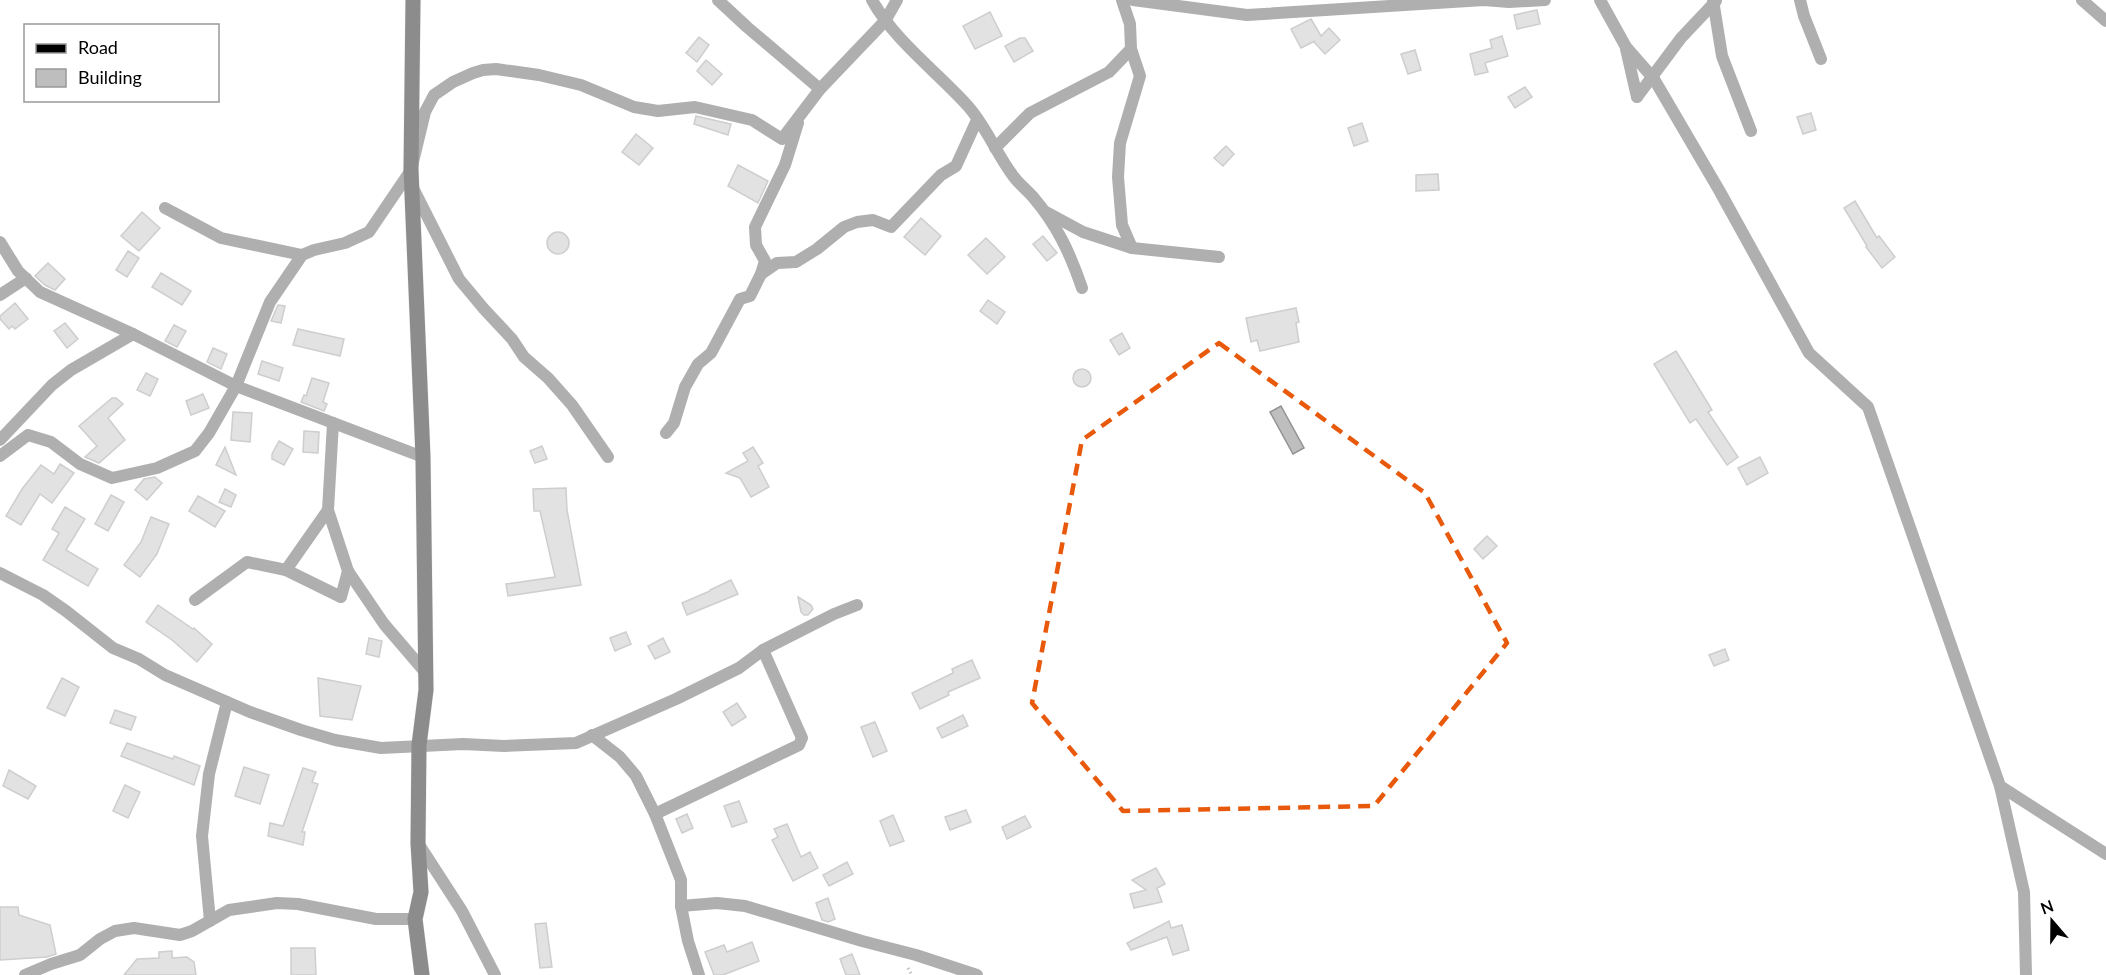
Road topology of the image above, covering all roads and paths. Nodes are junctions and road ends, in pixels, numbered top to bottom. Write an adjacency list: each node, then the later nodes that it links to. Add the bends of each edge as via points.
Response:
1 (413, 0): 23 (main road)
2 (718, 0): 18 (street)
3 (872, 0): 12 (street)
4 (897, 0): 12 (street)
5 (1122, 0): 15 (street, via 1130,24)
6 (1133, 0): 7 (street, via 1247,15 1484,0)
7 (1545, 0)
8 (1600, 0): 14 (street)
9 (1800, 0): 16 (street)
10 (2082, 0): 13 (street)
11 (1714, 2): 17 (street); 21 (street, via 1722,56)
12 (885, 21): 18 (street); 20 (street)
13 (2106, 21)
14 (1626, 47): 17 (street); 17 (street, via 1637,97)
15 (1131, 49): 22 (street, via 1109,72 1030,113); 27 (street, via 1140,75 1120,143 1118,177 1122,225)
16 (1821, 59)
17 (1652, 76): 55 (street, via 1809,352 1868,407)
18 (820, 89): 19 (street)
19 (801, 114): 23 (street, via 782,139 752,120 695,107 658,111 634,107 580,85 539,75 483,70 434,95 425,112); 30 (street, via 785,165 755,227 756,245 765,261)
20 (977, 120): 22 (street); 30 (street, via 956,166 940,175 891,227 873,220 857,222 796,262 777,263)
21 (1751, 131)
22 (995, 148): 25 (street)
23 (411, 178): 28 (street, via 369,232); 42 (main road); 43 (street, via 459,279 524,357 572,405)
24 (165, 208): 28 (street, via 221,238)
25 (1042, 210): 27 (street, via 1083,231); 32 (street, via 1070,253)
26 (0, 242): 31 (street)
27 (1132, 248): 29 (street)
28 (302, 255): 35 (street, via 270,302)
29 (1219, 258)
30 (761, 274): 38 (street, via 750,296 740,299 711,353 698,364 685,387 674,423)
31 (26, 278): 33 (street); 34 (street, via 40,292)
32 (1082, 288)
33 (0, 295)
34 (133, 334): 35 (street); 37 (street, via 71,370)
35 (236, 386): 36 (street); 39 (street, via 195,451 157,468 112,478 80,464 51,442)
36 (333, 423): 42 (street); 44 (street)
37 (14, 425): 39 (street); 40 (street)
38 (666, 433)
39 (28, 435): 41 (street)
40 (0, 440)
41 (0, 456)
42 (423, 457): 51 (main road)
43 (608, 457)
44 (328, 510): 45 (street); 46 (street)
45 (286, 570): 46 (street, via 341,597); 48 (street, via 247,562)
46 (348, 571): 51 (street, via 384,624)
47 (0, 573): 52 (street, via 44,595 113,648)
48 (195, 600)
49 (857, 605): 50 (street)
50 (763, 650): 53 (street, via 739,668); 56 (street, via 802,738 799,745)
51 (426, 674): 54 (main road)
52 (226, 702): 54 (street, via 335,740 381,748); 61 (street, via 209,774 202,836)
53 (592, 735): 54 (street, via 576,743); 56 (street, via 636,776)
54 (419, 745): 57 (main road)
55 (2000, 786): 58 (street); 67 (street, via 2024,892)
56 (655, 814): 59 (street, via 681,880)
57 (418, 843): 60 (main road, via 421,892); 64 (street, via 462,911)
58 (2106, 854)
59 (681, 906): 65 (street); 66 (street, via 745,906)
60 (415, 919): 61 (street, via 376,919 277,903 229,910); 63 (main road)
61 (210, 921): 62 (street, via 180,935 134,928 115,931 81,955)
62 (25, 975)
63 (422, 975)
64 (495, 975)
65 (699, 975)
66 (977, 975)
67 (2026, 975)

